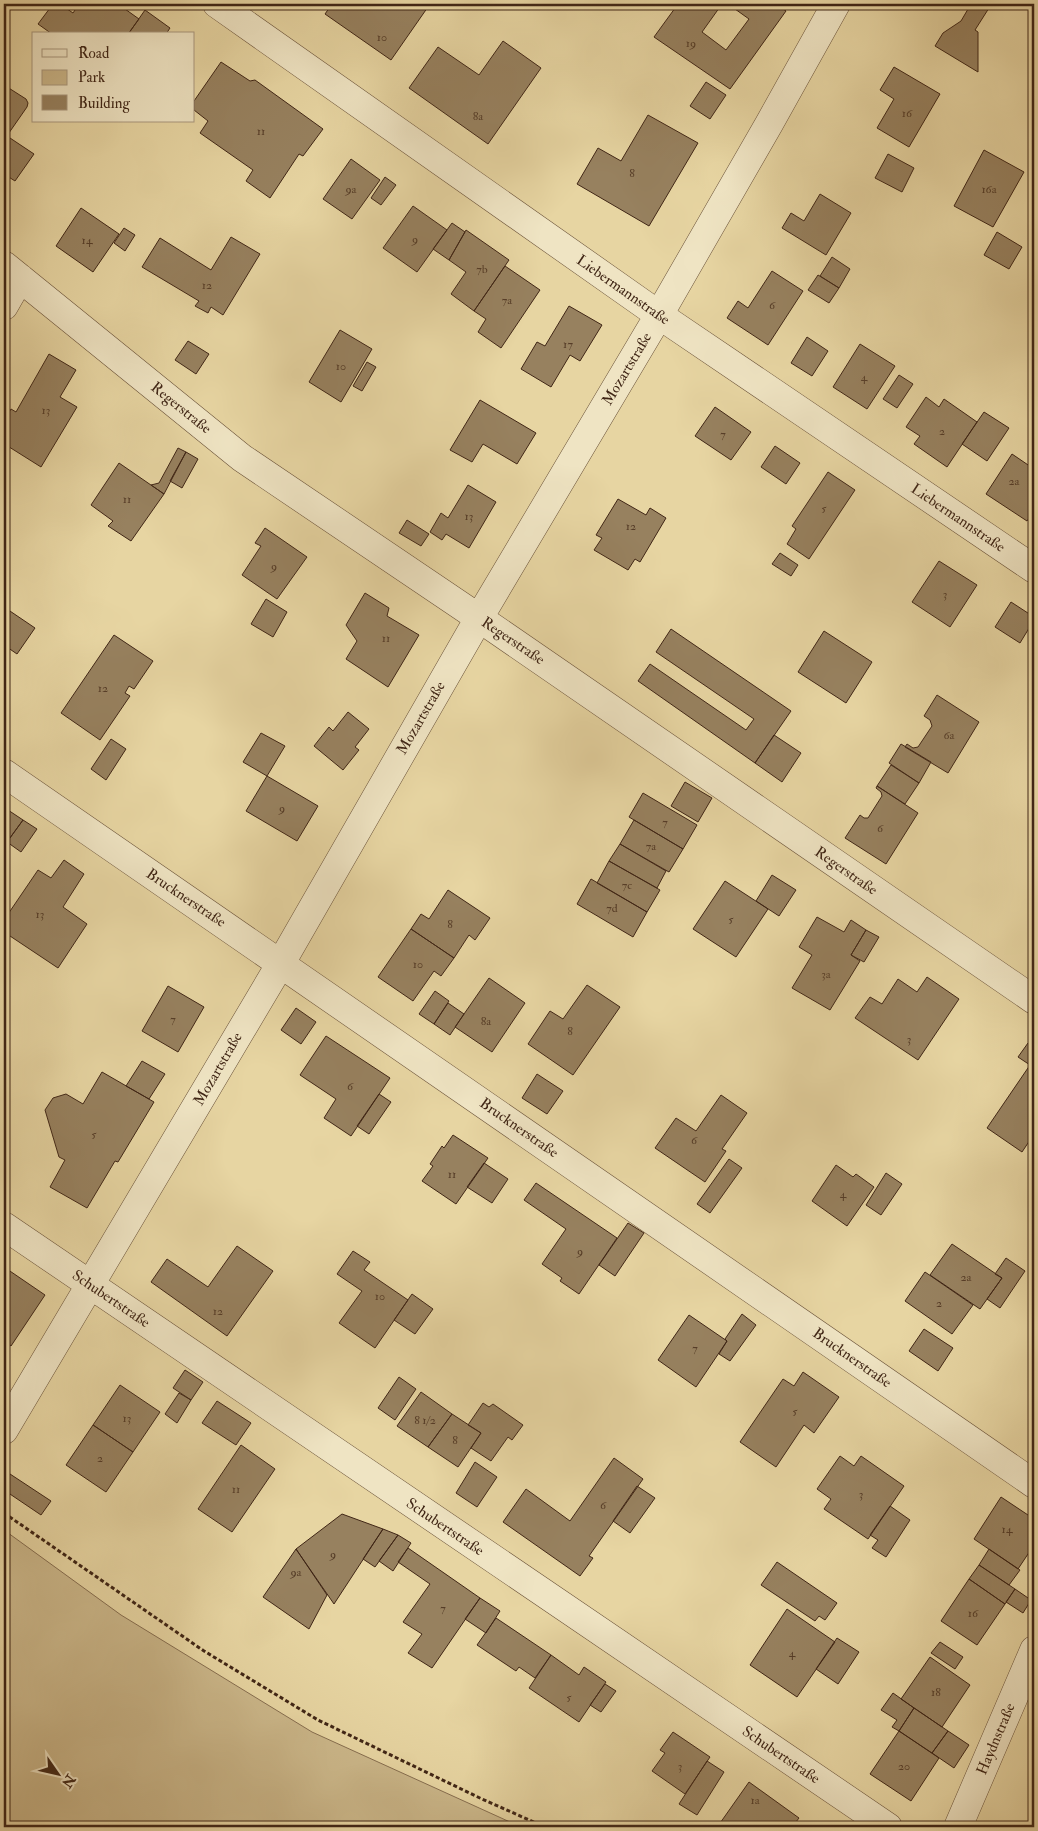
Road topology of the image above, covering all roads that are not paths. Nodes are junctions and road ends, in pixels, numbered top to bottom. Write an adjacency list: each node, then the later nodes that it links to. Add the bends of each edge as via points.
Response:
1 (217, 4): 5 (street, Liebermannstraße)
2 (836, 4): 5 (street, Mozartstraße)
3 (12, 271): 4 (street); 7 (street, Regerstraße, via 242,458)
4 (4, 306)
5 (659, 315): 6 (street, Liebermannstraße); 7 (street, Mozartstraße)
6 (1034, 569)
7 (479, 618): 9 (street, Mozartstraße); 10 (street, Regerstraße)
8 (4, 773): 9 (street, Brucknerstraße)
9 (280, 963): 12 (street, Mozartstraße); 14 (street, Brucknerstraße)
10 (1034, 1000)
11 (4, 1226): 12 (street, Schubertstraße)
12 (91, 1286): 13 (street, Mozartstraße); 16 (street, Schubertstraße)
13 (4, 1430)
14 (1034, 1484)
15 (1034, 1650): 17 (street, Haydnstraße)
16 (888, 1827)
17 (958, 1827)

